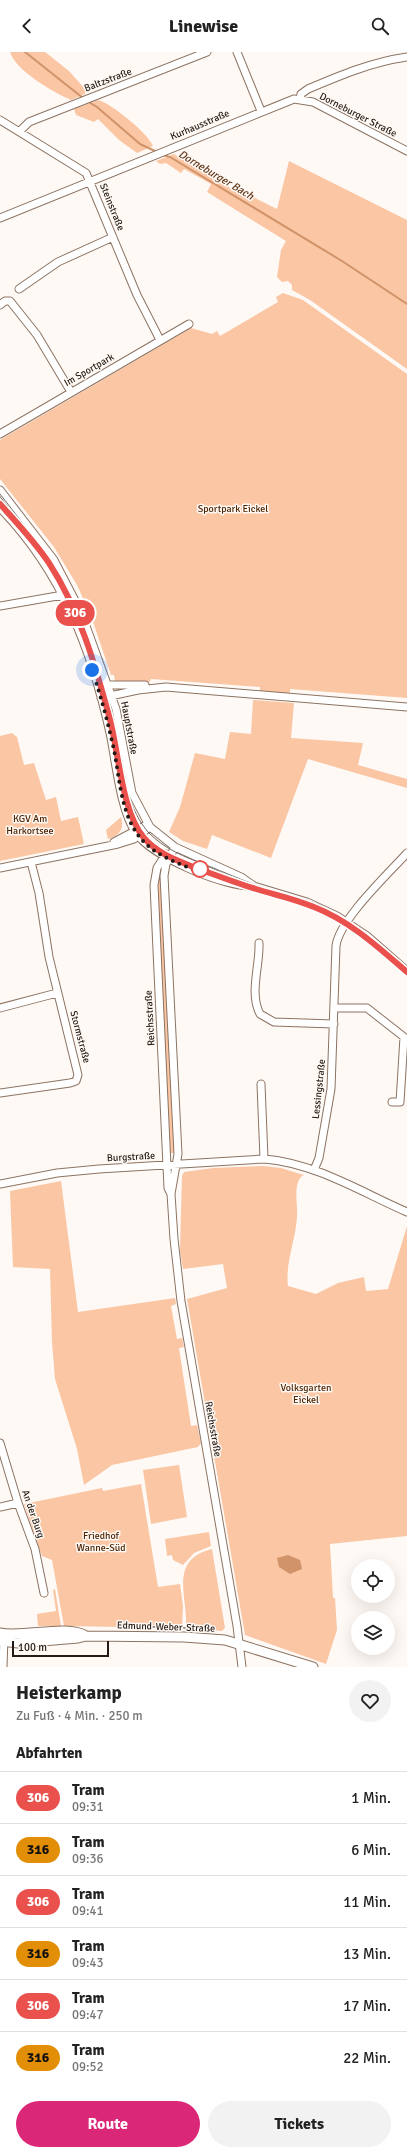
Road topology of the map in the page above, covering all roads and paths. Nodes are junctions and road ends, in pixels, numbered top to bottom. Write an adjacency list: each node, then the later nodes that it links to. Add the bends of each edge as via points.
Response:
1 (207, 52): 7 (street, Baltzstraße, via 29,122)
2 (237, 52): 5 (street)
3 (407, 57): 4 (street, via 364,66 308,89 301,94)
4 (300, 99): 5 (street, Kurhausstraße, via 287,100); 8 (street, Dorneburger Straße, via 313,102)
5 (261, 111): 9 (street, Kurhausstraße)
6 (0, 120): 7 (street, Steinstraße)
7 (20, 131): 9 (street, Steinstraße, via 84,171)
8 (407, 151)
9 (91, 182): 10 (street, Kurhausstraße); 11 (street, Steinstraße)
10 (0, 218)
11 (113, 237): 12 (street, via 58,262); 15 (street, Steinstraße, via 136,294)
12 (19, 289)
13 (0, 305): 16 (street, via 8,300 37,335)
14 (188, 324): 15 (street, Im Sportpark)
15 (160, 340): 16 (street, Im Sportpark)
16 (71, 392): 17 (street, Im Sportpark)
17 (0, 434)
18 (0, 490): 19 (street, Hauptstraße)
19 (11, 504): 20 (street); 23 (street, Hauptstraße, via 43,544 64,577 89,631)
20 (1, 510): 21 (street, Hauptstraße, via 33,546)
21 (63, 594): 22 (street); 24 (street, Hauptstraße, via 82,638)
22 (0, 606)
23 (108, 685): 24 (street); 25 (street); 26 (street, Hauptstraße)
24 (97, 686): 27 (street, Hauptstraße)
25 (159, 687): 26 (street); 28 (street)
26 (112, 696): 27 (street); 29 (street, Hauptstraße, via 131,788)
27 (101, 698): 30 (street, Hauptstraße, via 126,808)
28 (407, 707)
29 (149, 826): 30 (street); 31 (street); 33 (street, Hauptstraße)
30 (134, 830): 31 (street, Hauptstraße); 32 (street)
31 (139, 836): 32 (street); 35 (street, Hauptstraße, via 154,851)
32 (111, 845): 36 (street)
33 (174, 847): 35 (street, Reichsstraße); 38 (street, Hauptstraße, via 241,877)
34 (407, 853): 39 (street, Lessingstraße)
35 (167, 858): 38 (street, Hauptstraße, via 224,881 240,886); 50 (street, Reichsstraße, via 155,873 154,884); 51 (street, Reichsstraße, via 164,876 178,1154)
36 (31, 862): 37 (street); 42 (street, Stormstraße)
37 (0, 868)
38 (254, 886): 39 (street, Hauptstraße, via 314,905)
39 (346, 922): 41 (street, Hauptstraße, via 367,936); 44 (street, Lessingstraße, via 338,935 336,946)
40 (259, 943): 45 (street, via 255,991 260,1014 274,1022)
41 (407, 971)
42 (57, 993): 43 (street); 47 (street, Stormstraße, via 78,1078 70,1083)
43 (0, 1008)
44 (334, 1008): 45 (street, Lessingstraße); 48 (street, via 367,1008 404,1037 400,1102)
45 (334, 1024): 52 (street, Lessingstraße, via 332,1089 320,1158)
46 (261, 1084): 49 (street)
47 (0, 1093)
48 (392, 1102)
49 (264, 1159): 51 (street, Burgstraße); 52 (street, Burgstraße, via 290,1162)
50 (167, 1164): 51 (street, Burgstraße); 53 (street, Burgstraße, via 72,1171); 54 (street, Reichsstraße, via 168,1188)
51 (176, 1164): 54 (street, Reichsstraße)
52 (314, 1170): 55 (street, Burgstraße)
53 (0, 1184)
54 (171, 1194): 61 (street, Reichsstraße, via 187,1339)
55 (407, 1212)
56 (0, 1443): 57 (street, An der Burg)
57 (18, 1503): 58 (street); 59 (street, An der Burg, via 35,1549)
58 (0, 1507)
59 (44, 1592)
60 (2, 1638): 61 (main road, Edmund-Weber-Straße, via 68,1631 86,1636 203,1638); 62 (street)
61 (240, 1644): 63 (street, Reichsstraße); 64 (main road, Edmund-Weber-Straße)
62 (3, 1667)
63 (242, 1667)
64 (313, 1667)

